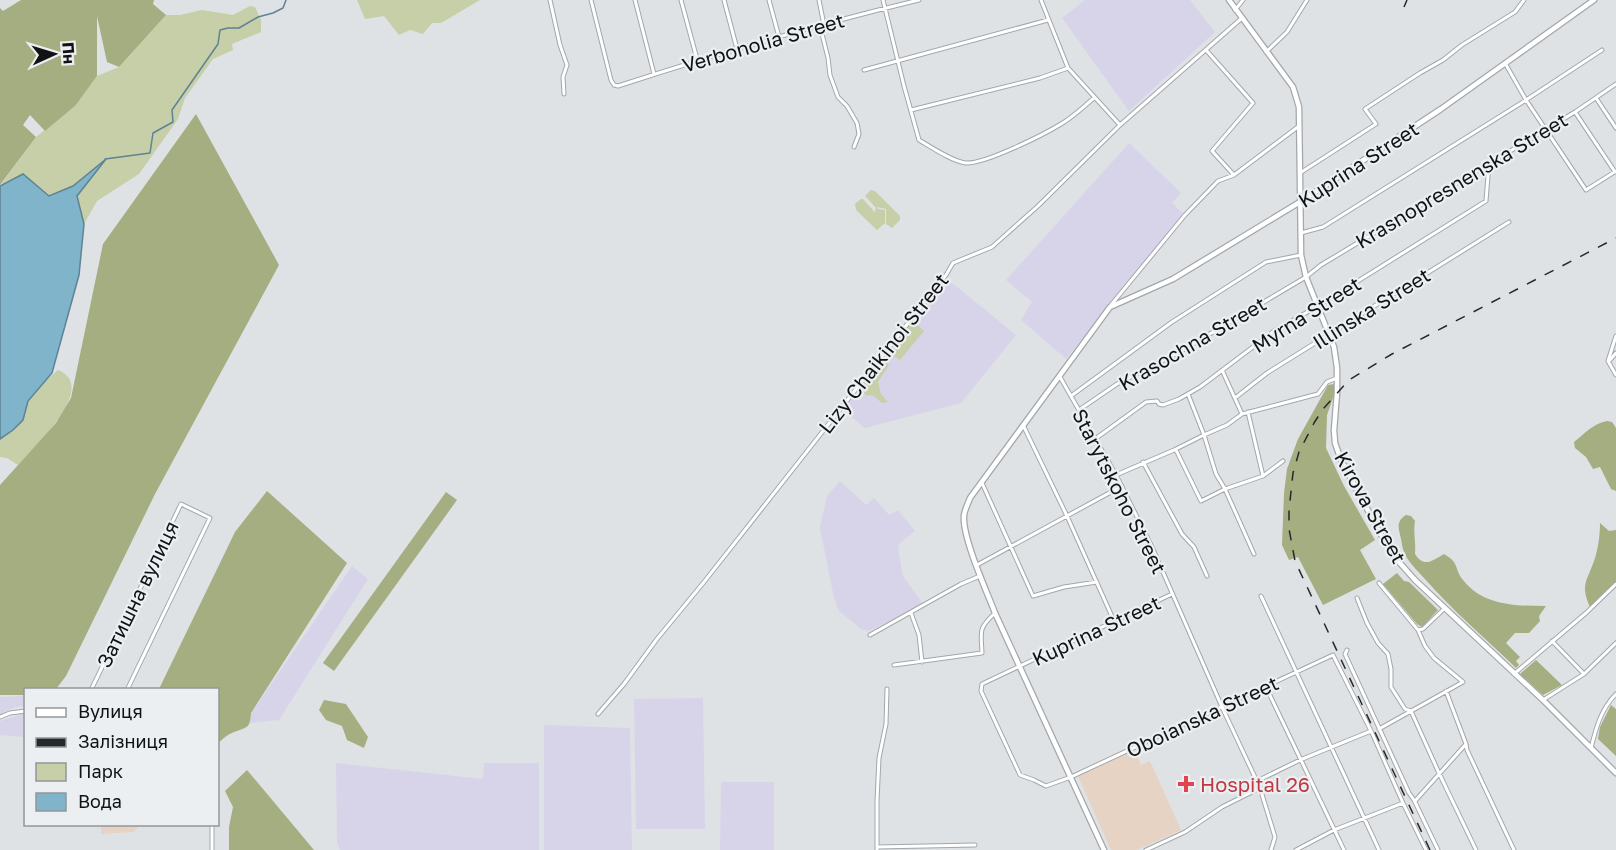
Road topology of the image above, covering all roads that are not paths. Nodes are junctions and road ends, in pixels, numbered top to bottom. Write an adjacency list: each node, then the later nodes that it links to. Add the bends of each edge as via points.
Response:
1 (550, 0): 33 (street, via 567,64 562,77)
2 (591, 0): 31 (street, Verbonolia Street, via 614,85)
3 (635, 0): 31 (street)
4 (681, 0): 26 (street)
5 (724, 0): 22 (street)
6 (770, 0): 21 (street)
7 (819, 0): 20 (street)
8 (884, 0): 16 (street)
9 (919, 0): 16 (street, Verbonolia Street)
10 (1041, 0): 19 (street)
11 (1229, 0): 17 (main road, Kirova Street)
12 (1243, 0): 17 (street)
13 (1307, 0): 25 (street, via 1281,38)
14 (1524, 0): 46 (street, Kuprina Street, via 1515,12 1365,109 1376,124)
15 (1594, 0): 28 (main road, Kuprina Street)
16 (885, 8): 20 (street, Verbonolia Street); 27 (street)
17 (1235, 10): 18 (main road, Kirova Street)
18 (1242, 18): 23 (street, Lizy Chaikinoi Street); 25 (main road, Kirova Street)
19 (1047, 20): 27 (street); 29 (street)
20 (822, 25): 21 (street, Verbonolia Street); 43 (street, via 830,75 860,134)
21 (779, 37): 22 (street, Verbonolia Street)
22 (737, 49): 26 (street, Verbonolia Street)
23 (1206, 50): 39 (street, Lizy Chaikinoi Street); 47 (street, via 1253,102 1212,151)
24 (1602, 50): 36 (street, Krasnopresnenska Street)
25 (1266, 52): 40 (main road, Kirova Street, via 1293,87)
26 (697, 60): 31 (street, Verbonolia Street)
27 (898, 60): 30 (street); 37 (street)
28 (1505, 63): 36 (street); 48 (main road, Kuprina Street)
29 (1068, 68): 34 (street); 37 (street)
30 (864, 70)
31 (654, 74)
32 (1616, 84): 35 (street, Krasnopresnenska Street)
33 (564, 94)
34 (1094, 98): 37 (street, via 1062,123 1023,144 968,163 920,140); 39 (street)
35 (1596, 98): 38 (street, Krasnopresnenska Street); 41 (street)
36 (1526, 100): 42 (street); 50 (street, Krasnopresnenska Street, via 1323,227)
37 (911, 110)
38 (1575, 112): 42 (street, Krasnopresnenska Street); 45 (street)
39 (1120, 125): 117 (street, Lizy Chaikinoi Street, via 992,247 953,263)
40 (1299, 126): 46 (main road, Kirova Street); 47 (street, Kuprina Street)
41 (1616, 128)
42 (1545, 129): 44 (street, Krasnopresnenska Street); 45 (street, via 1586,190)
43 (854, 147)
44 (1489, 163): 52 (street, Krasnopresnenska Street); 53 (street, Myrna Street, via 1486,201)
45 (1615, 171)
46 (1300, 173): 48 (main road, Kirova Street)
47 (1234, 175): 54 (street, Kuprina Street, via 1218,182 1185,215)
48 (1300, 202): 50 (main road, Kirova Street); 54 (main road, Kuprina Street, via 1173,279)
49 (1509, 222): 55 (street, Illinska Street)
50 (1300, 233): 51 (main road, Kirova Street)
51 (1301, 255): 52 (main road, Kirova Street); 64 (street, via 1266,262 1172,322)
52 (1306, 277): 53 (main road, Kirova Street); 66 (street, Krasochna Street, via 1117,384)
53 (1318, 306): 55 (main road, Kirova Street); 59 (street, Myrna Street)
54 (1110, 307): 60 (main road, Kuprina Street)
55 (1330, 334): 62 (main road, Kirova Street); 65 (street, Illinska Street)
56 (1616, 336): 58 (street)
57 (1616, 353): 58 (street)
58 (1608, 361): 61 (street)
59 (1222, 370): 63 (street, Myrna Street); 65 (street)
60 (1059, 375): 64 (street, Starytskoho Street); 69 (main road, Kuprina Street)
61 (1616, 375)
62 (1337, 378): 67 (street, via 1327,382 1318,394); 92 (main road, Kirova Street, via 1334,430 1341,460 1399,562)
63 (1188, 394): 70 (street); 71 (street, Myrna Street, via 1163,405 1146,402)
64 (1071, 396): 66 (street, Starytskoho Street)
65 (1234, 398): 68 (street)
66 (1079, 410): 71 (street, Starytskoho Street)
67 (1248, 412): 68 (street); 76 (street)
68 (1242, 414): 70 (street)
69 (1023, 426): 77 (main road, Kuprina Street); 80 (street)
70 (1204, 435): 72 (street); 79 (street)
71 (1095, 439): 75 (street, Starytskoho Street)
72 (1176, 450): 74 (street); 79 (street, via 1201,501)
73 (1283, 461): 76 (street)
74 (1143, 462): 75 (street); 85 (street)
75 (1116, 475): 78 (street, Starytskoho Street)
76 (1263, 476): 79 (street)
77 (982, 481): 81 (street); 83 (main road, Kuprina Street, via 970,498 964,517)
78 (1122, 486): 80 (street); 89 (street, Starytskoho Street)
79 (1225, 489): 82 (street)
80 (1067, 516): 81 (street); 86 (street)
81 (1011, 547): 83 (street); 86 (street, via 1033,596)
82 (1254, 554)
83 (977, 566): 84 (main road, Kuprina Street)
84 (980, 576): 93 (street); 94 (main road, Kuprina Street)
85 (1207, 576)
86 (1096, 582): 95 (street)
87 (1379, 583): 96 (street)
88 (1616, 584): 98 (street)
89 (1172, 594): 95 (street, Kuprina Street); 114 (street, Starytskoho Street)
90 (1261, 596): 104 (street)
91 (1357, 598): 116 (street, via 1366,623 1388,654 1391,687 1405,709)
92 (1445, 608): 96 (street, via 1424,629); 105 (main road, Kirova Street)
93 (911, 613): 97 (street); 101 (street)
94 (995, 613): 101 (street, via 981,632 982,653); 103 (main road, Kuprina Street)
95 (1114, 621): 103 (street, Kuprina Street)
96 (1418, 630): 111 (street, via 1431,654 1463,682)
97 (870, 635)
98 (1552, 641): 105 (street); 106 (street)
99 (1616, 643): 106 (street)
100 (1347, 650): 119 (street, via 1345,654)
101 (922, 662): 102 (street)
102 (894, 665)
103 (1019, 665): 127 (main road, Kuprina Street); 127 (street, Kuprina Street, via 982,684 981,691 1020,775 1046,786)
104 (1296, 672): 107 (street, Oboianska Street); 120 (street, Oboianska Street, via 1333,655); 122 (street)
105 (1514, 674): 113 (main road, Kirova Street)
106 (1584, 674): 113 (street)
107 (1266, 687): 114 (street, Oboianska Street); 124 (street)
108 (92, 688): 109 (street, Затишна вулиця, via 181,504 210,518)
109 (128, 688)
110 (887, 689): 137 (street, via 886,724 879,758)
111 (1446, 691): 116 (street); 121 (street)
112 (1616, 694): 123 (street, via 1596,724)
113 (1543, 700): 123 (main road, Kirova Street)
114 (1222, 707): 127 (street, Oboianska Street); 128 (street, Starytskoho Street)
115 (24, 711): 118 (street)
116 (1411, 711): 119 (street); 126 (street)
117 (598, 714)
118 (0, 717)
119 (1379, 729): 130 (street)
120 (1372, 732): 122 (street); 131 (street)
121 (1466, 744): 126 (street); 148 (street)
122 (1332, 747): 124 (street); 132 (street)
123 (1591, 748): 125 (main road, Kirova Street)
124 (1300, 760): 128 (street); 134 (street)
125 (1616, 772)
126 (1439, 774): 130 (street); 147 (street)
127 (1071, 777): 139 (main road, Kuprina Street)
128 (1257, 782): 129 (street, Starytskoho Street)
129 (1260, 788): 140 (street); 141 (street, Starytskoho Street, via 1275,837)
130 (1415, 801): 146 (street)
131 (1403, 803): 132 (street); 145 (street)
132 (1364, 818): 134 (street); 144 (street)
133 (212, 826): 138 (street)
134 (1334, 830): 136 (street); 143 (street)
135 (975, 845): 137 (street)
136 (1305, 848): 142 (street)
137 (877, 849)
138 (212, 850)
139 (1104, 850)
140 (1146, 850)
141 (1271, 850)
142 (1296, 850)
143 (1344, 850)
144 (1379, 850)
145 (1426, 850)
146 (1438, 850)
147 (1476, 850)
148 (1514, 850)

